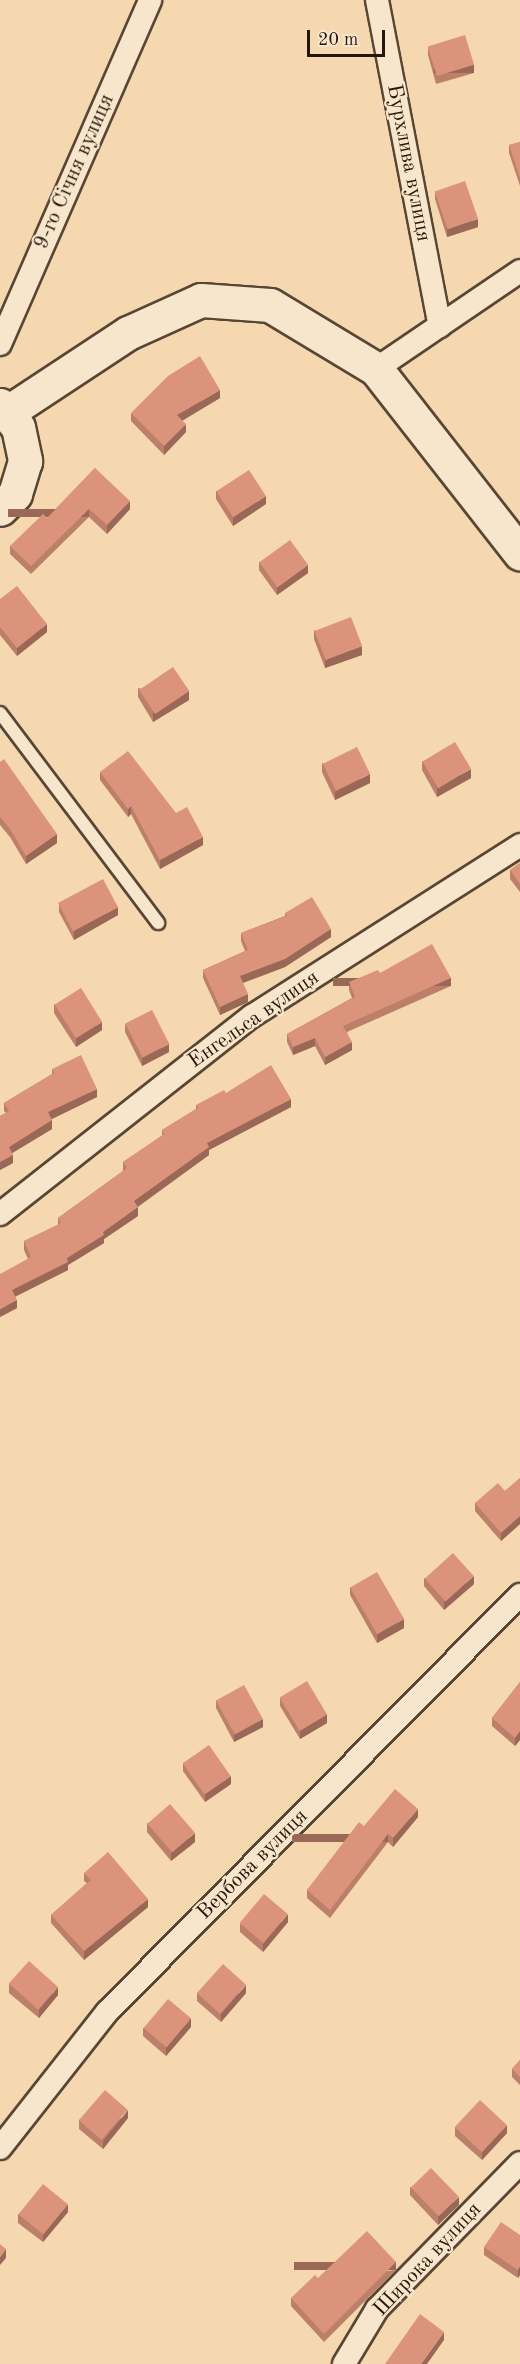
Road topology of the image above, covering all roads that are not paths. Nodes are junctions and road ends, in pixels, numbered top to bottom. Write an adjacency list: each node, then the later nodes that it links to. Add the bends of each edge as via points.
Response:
1 (150, 0): 5 (street, 9-го Січня вулиця)
2 (377, 0): 4 (street, Бурхлива вулиця)
3 (520, 272): 4 (street)
4 (440, 326): 6 (street)
5 (0, 344)
6 (376, 369): 7 (street, via 270,305 201,300 129,333); 9 (street)
7 (4, 409): 8 (street, via 24,443 25,461 15,494)
8 (0, 510)
9 (520, 553)
10 (0, 713): 12 (lane)
11 (520, 845): 13 (street, Енгельса вулиця, via 252,1017)
12 (158, 923)
13 (0, 1214)
14 (520, 1595): 15 (street, Вербова вулиця, via 107,2012)
15 (0, 2148)
16 (520, 2163): 17 (street, Широка вулиця, via 377,2309)
17 (345, 2364)

